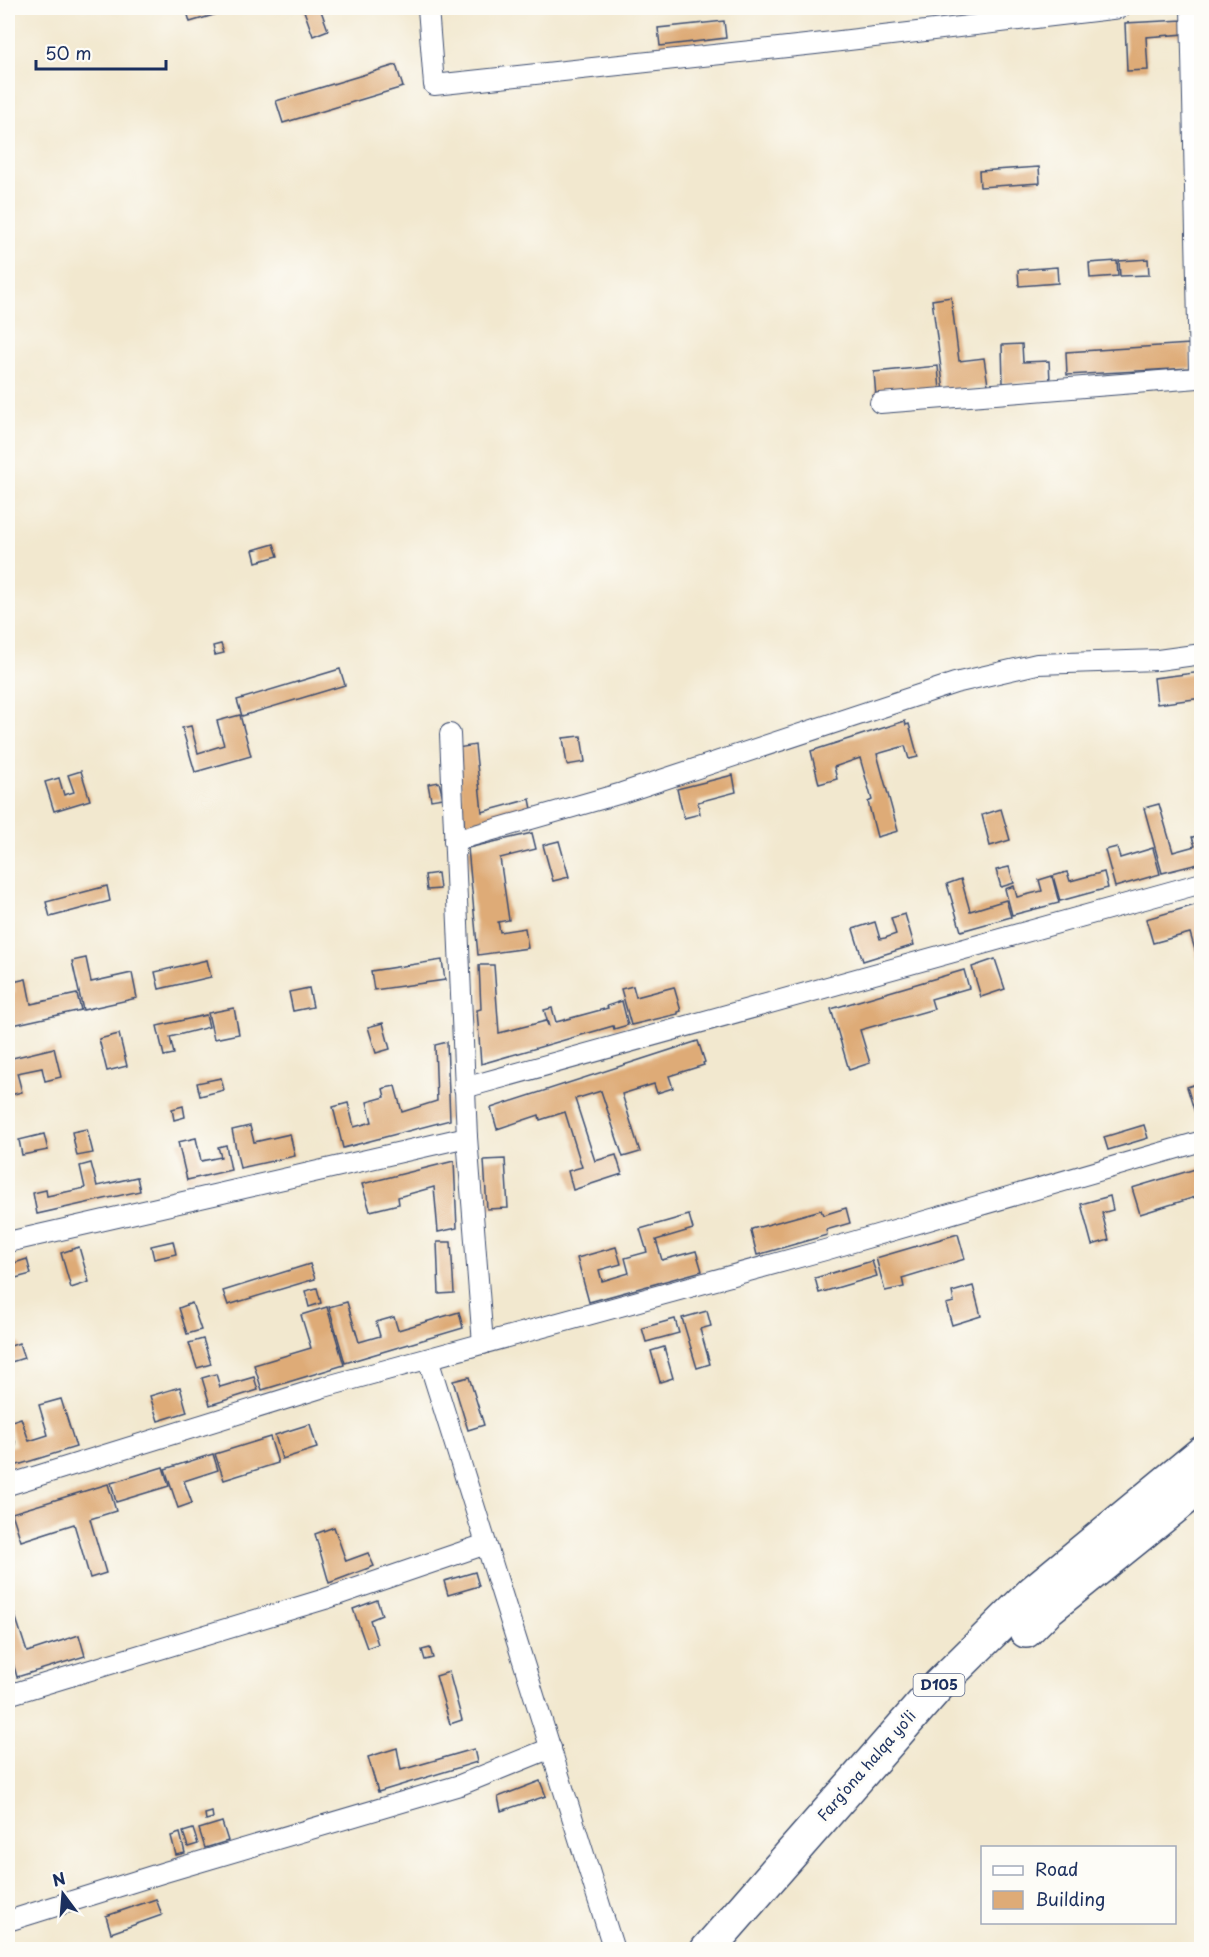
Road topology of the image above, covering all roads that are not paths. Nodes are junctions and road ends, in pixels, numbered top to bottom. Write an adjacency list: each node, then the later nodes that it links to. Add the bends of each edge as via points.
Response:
1 (428, 8): 2 (street, via 434,85)
2 (1120, 8)
3 (1191, 8): 4 (street, via 1198,378)
4 (880, 403)
5 (1202, 654): 7 (street, via 1158,660 1038,664 955,683 622,794)
6 (450, 734): 7 (street)
7 (454, 841): 9 (street)
8 (1202, 883): 9 (street)
9 (464, 1088): 10 (street)
10 (466, 1137): 12 (street); 13 (street)
11 (1202, 1141): 13 (street)
12 (8, 1242)
13 (483, 1344): 14 (street)
14 (428, 1359): 16 (street, via 324,1387); 18 (street)
15 (1202, 1453): 23 (highway, Farg‘ona halqa yo‘li / D105, via 1033,1592 939,1685)
16 (8, 1485)
17 (1202, 1485): 24 (highway, Farg‘ona halqa yo‘li / D105, via 1047,1610 956,1699)
18 (486, 1544): 19 (street, via 326,1599); 20 (street)
19 (8, 1695)
20 (551, 1748): 21 (street, via 460,1785); 22 (street)
21 (8, 1921)
22 (614, 1950)
23 (707, 1950)
24 (737, 1950)

